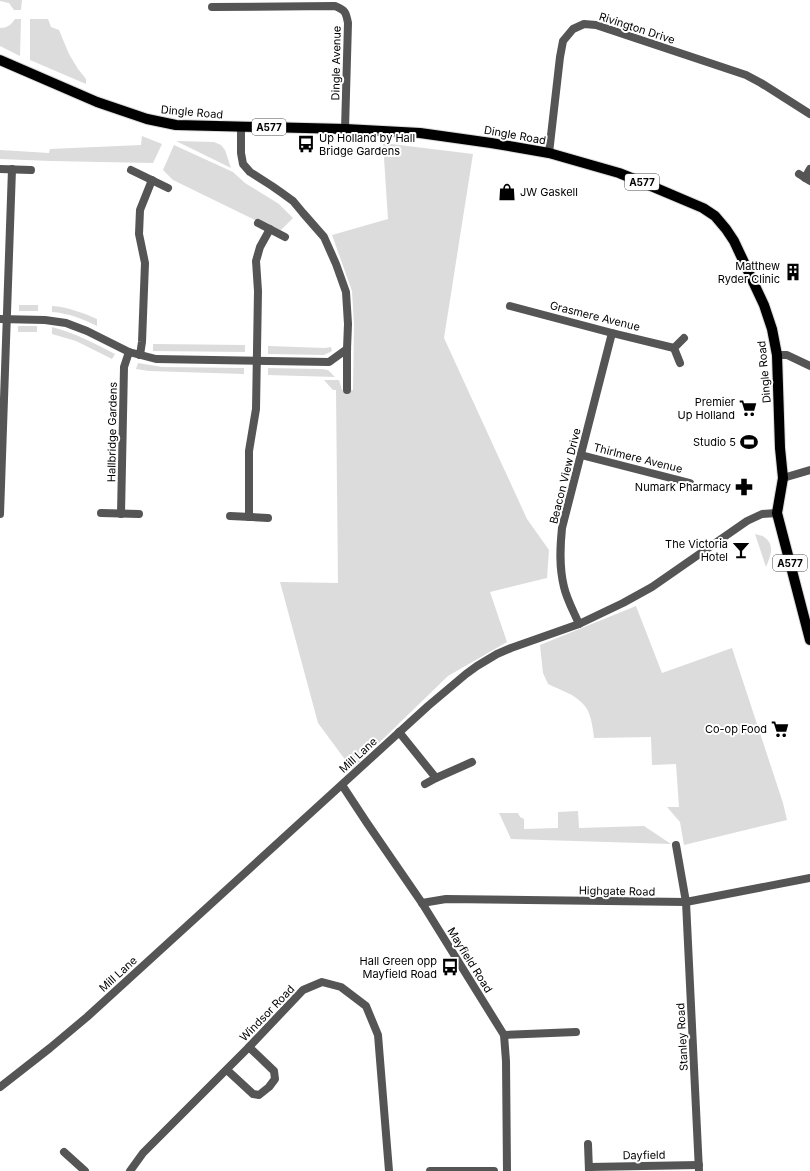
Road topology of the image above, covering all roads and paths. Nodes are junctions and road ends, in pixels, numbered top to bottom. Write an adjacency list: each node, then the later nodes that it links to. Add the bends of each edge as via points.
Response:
1 (212, 7): 5 (street, Dingle Avenue, via 335,6 343,9 347,14 348,23)
2 (0, 60): 4 (main road, Dingle Road / A577, via 97,102 147,120 176,125)
3 (810, 114): 6 (street, Rivington Drive, via 746,75 596,25 584,24 573,29 562,41)
4 (241, 127): 5 (main road, Dingle Road / A577); 23 (street, via 243,164 250,172 293,202 324,237 346,292)
5 (345, 129): 6 (main road, Dingle Road / A577, via 420,133)
6 (549, 153): 26 (main road, Dingle Road / A577, via 644,183 703,208 715,216 734,241 764,304)
7 (0, 168): 8 (street)
8 (12, 169): 10 (street); 19 (street)
9 (810, 169): 12 (street)
10 (31, 170)
11 (131, 170): 13 (street)
12 (805, 178)
13 (152, 180): 14 (street); 25 (street, via 140,210 139,234 145,262)
14 (168, 188)
15 (258, 223): 16 (street)
16 (270, 229): 17 (street); 27 (street, via 256,261)
17 (285, 237)
18 (510, 306): 20 (street, Grasmere Avenue)
19 (3, 319): 24 (street, via 45,320 66,324 87,331); 37 (street)
20 (612, 333): 22 (street, Grasmere Avenue); 31 (street, Beacon View Drive)
21 (684, 338): 22 (street)
22 (674, 348): 28 (street)
23 (347, 349): 27 (street, via 329,362); 30 (street)
24 (129, 352): 25 (street); 38 (street, Hallbridge Gardens, via 124,367)
25 (140, 355): 27 (street, via 156,359)
26 (777, 355): 29 (street, via 787,355); 33 (main road, Dingle Road / A577)
27 (257, 361): 41 (street, via 256,409 249,451)
28 (680, 363)
29 (810, 366)
30 (347, 390)
31 (581, 455): 34 (street, Thirlmere Avenue); 43 (street, Beacon View Drive, via 562,528 560,549 564,588)
32 (810, 470): 33 (street)
33 (783, 478): 36 (main road, Dingle Road / A577)
34 (690, 483)
35 (101, 513): 38 (street)
36 (777, 513): 43 (street, Mill Lane, via 762,514 747,520 652,587); 44 (main road, A577)
37 (0, 514)
38 (121, 514): 39 (street)
39 (139, 514)
40 (230, 516): 41 (street)
41 (249, 517): 42 (street)
42 (268, 518)
43 (579, 624): 45 (street, Mill Lane, via 511,648 477,666)
44 (810, 640)
45 (400, 732): 47 (street); 48 (street, Mill Lane)
46 (472, 762): 47 (street)
47 (436, 778): 49 (street)
48 (342, 784): 53 (street, Mayfield Road); 58 (street, Mill Lane, via 87,1018)
49 (425, 784)
50 (676, 845): 52 (street, Stanley Road)
51 (810, 878): 52 (street, Highgate Road)
52 (686, 902): 53 (street, Highgate Road, via 446,900); 61 (street, Stanley Road)
53 (422, 903): 55 (street, Mayfield Road)
54 (576, 1032): 55 (street)
55 (504, 1035): 68 (street, Mayfield Road)
56 (249, 1047): 57 (street, Windsor Road); 57 (street, via 274,1071 275,1079 269,1087 259,1095 253,1094); 65 (street, Windsor Road, via 303,990 322,982 341,987 366,1006 378,1035)
57 (227, 1070): 64 (street, Windsor Road, via 143,1153)
58 (0, 1087)
59 (588, 1144): 62 (street)
60 (64, 1152): 63 (street)
61 (699, 1168): 62 (street, Dayfield)
62 (589, 1169)
63 (85, 1171)
64 (130, 1171)
65 (389, 1171)
66 (430, 1171): 67 (street)
67 (494, 1171)
68 (507, 1171)

